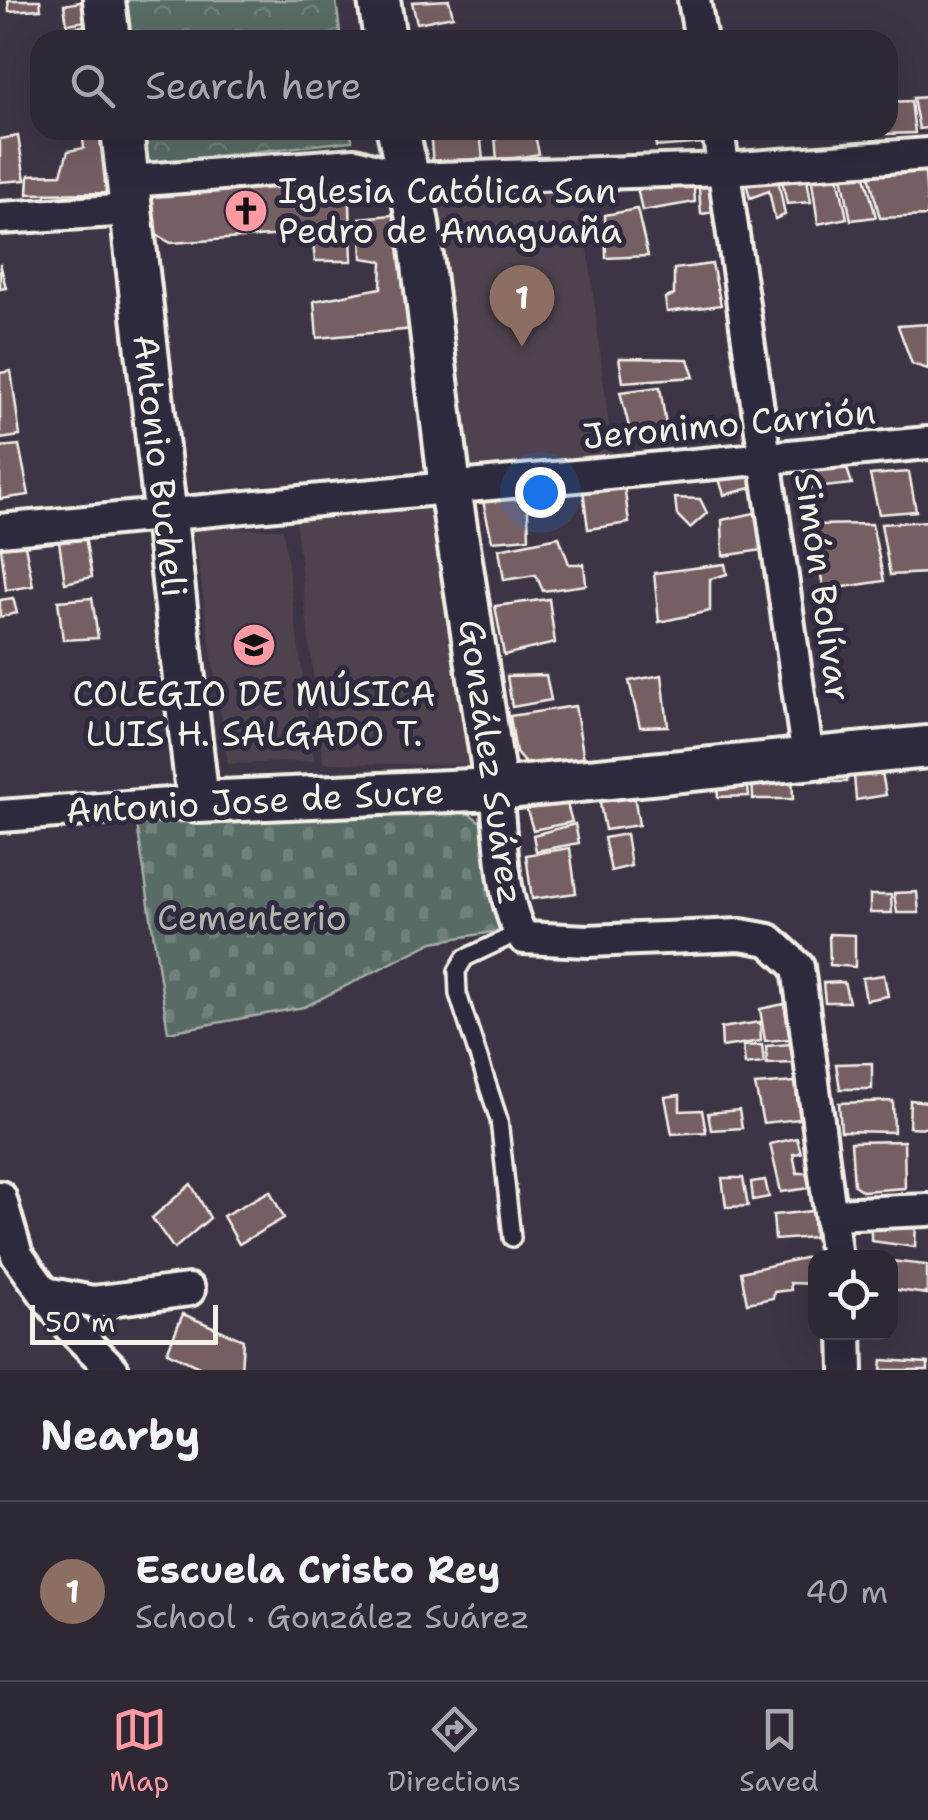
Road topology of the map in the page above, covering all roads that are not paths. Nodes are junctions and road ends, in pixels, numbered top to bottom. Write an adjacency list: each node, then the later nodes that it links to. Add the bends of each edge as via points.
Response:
1 (104, 0): 4 (street)
2 (379, 0): 5 (street)
3 (694, 0): 6 (street)
4 (108, 30)
5 (384, 30)
6 (699, 30)
7 (123, 140): 13 (street, Antonio Bucheli)
8 (400, 140): 12 (street, González Suárez)
9 (720, 140): 11 (street, Simón Bolívar)
10 (928, 154): 11 (street)
11 (726, 169): 12 (street); 16 (street, Simón Bolívar)
12 (406, 179): 13 (street, via 356,164); 17 (street, González Suárez, via 418,222)
13 (130, 195): 14 (street); 18 (street, Antonio Bucheli)
14 (0, 218)
15 (928, 443): 16 (street, Jeronimo Carrión)
16 (767, 458): 17 (street, Jeronimo Carrión); 21 (street, Simón Bolívar)
17 (450, 488): 18 (street, Jeronimo Carrión); 22 (street, González Suárez)
18 (168, 514): 19 (street, Jeronimo Carrión); 23 (street, Antonio Bucheli)
19 (0, 530)
20 (928, 747): 21 (street, Antonio Jose de Sucre)
21 (808, 758): 22 (street, Antonio Jose de Sucre)
22 (496, 789): 23 (street, Antonio Jose de Sucre); 25 (street, González Suárez)
23 (198, 802): 24 (street, Antonio Jose de Sucre)
24 (0, 816)
25 (520, 932): 28 (street, González Suárez, via 524,938 588,941 741,936 770,940 786,954 798,967); 29 (lane, via 465,958 457,970 458,994 500,1120)
26 (0, 1197): 32 (street, via 17,1255)
27 (928, 1210): 28 (street)
28 (830, 1214): 30 (street, González Suárez)
29 (512, 1238)
30 (835, 1250)
31 (189, 1290): 32 (street, via 93,1302)
32 (44, 1293): 34 (street)
33 (846, 1340): 35 (street)
34 (113, 1370)
35 (847, 1370)

